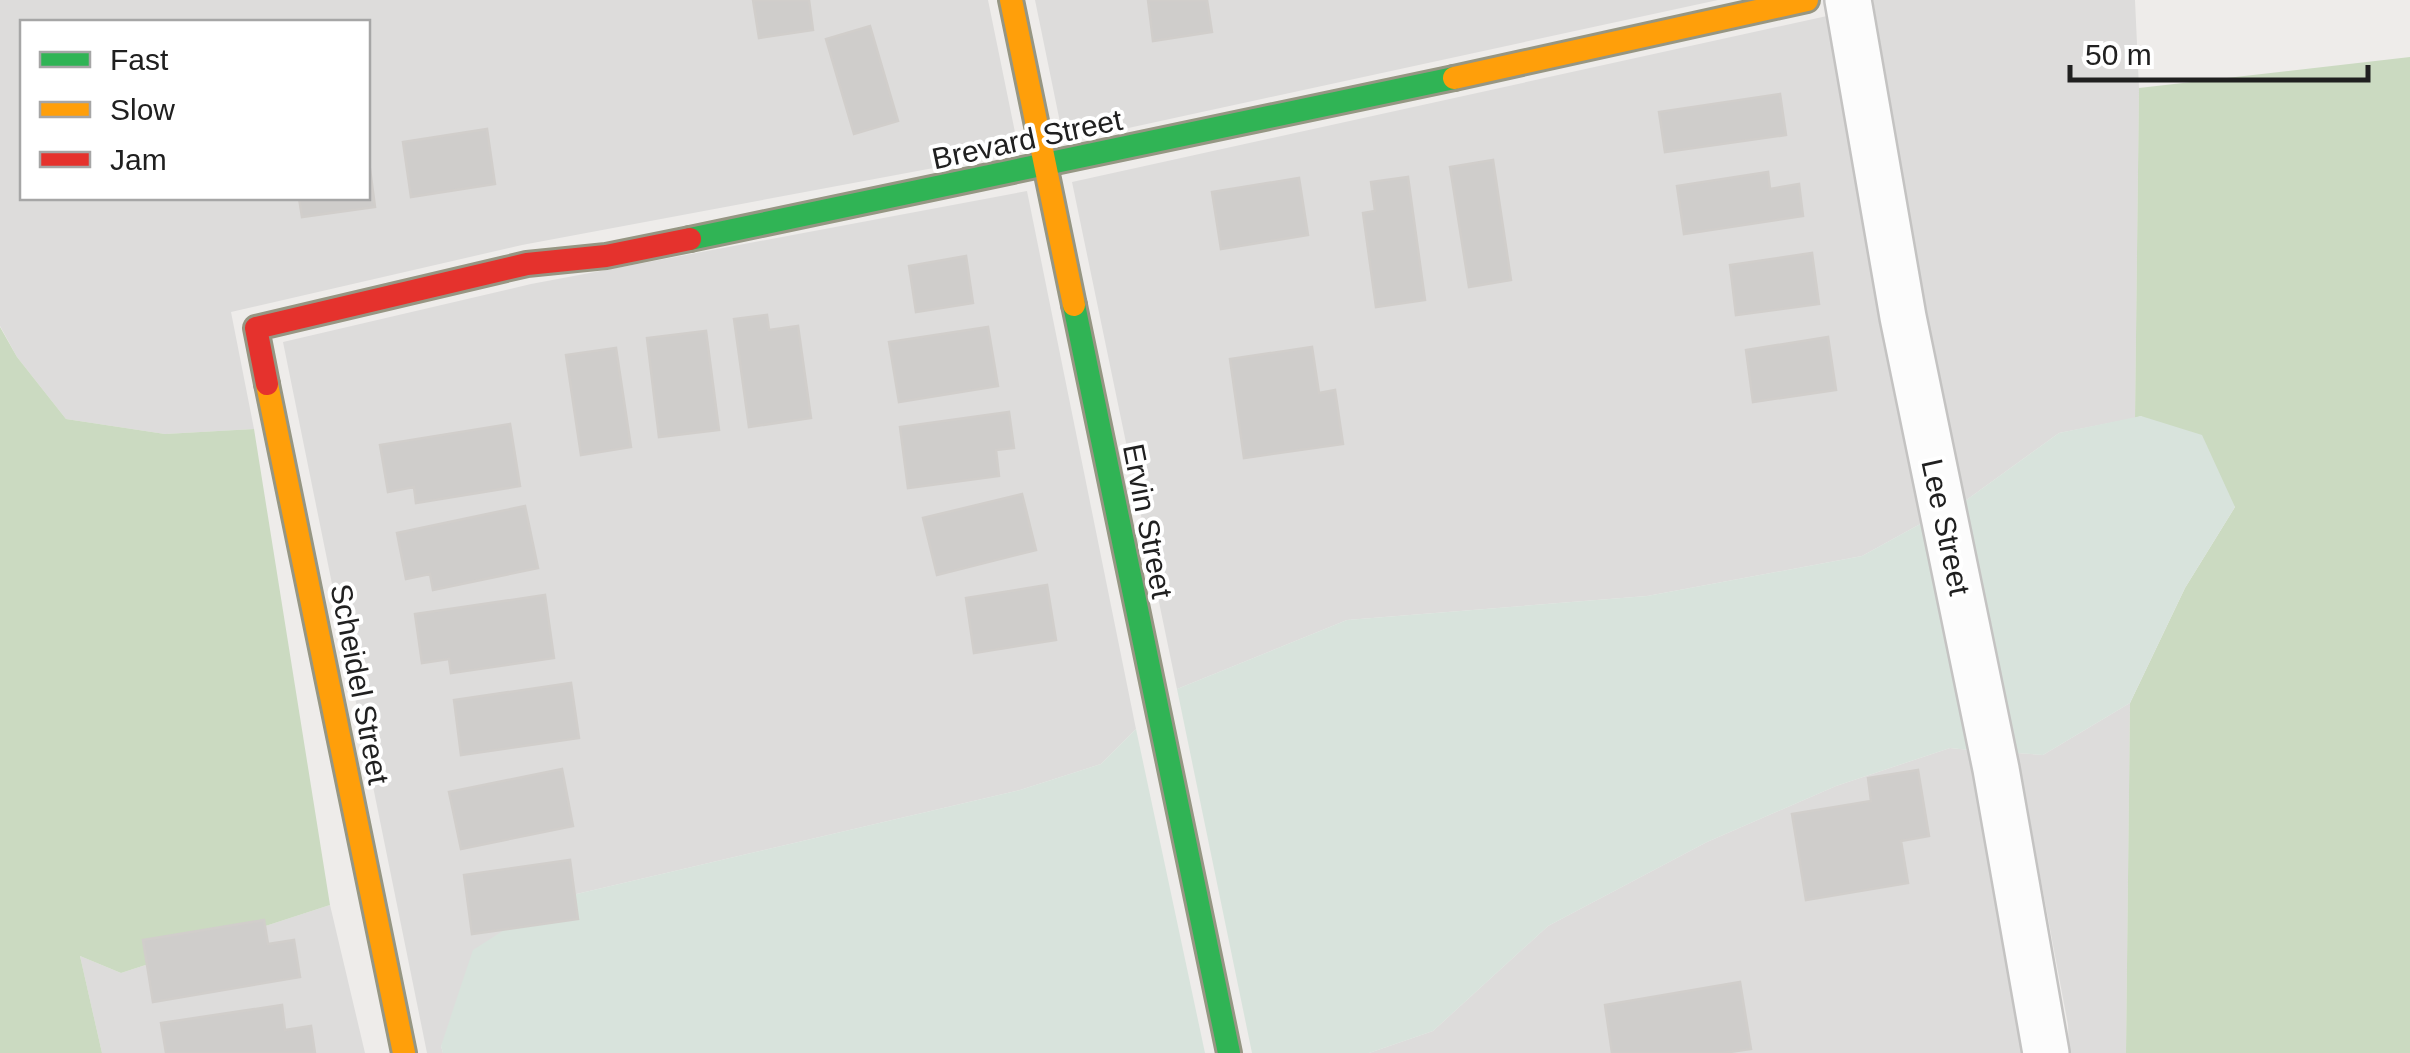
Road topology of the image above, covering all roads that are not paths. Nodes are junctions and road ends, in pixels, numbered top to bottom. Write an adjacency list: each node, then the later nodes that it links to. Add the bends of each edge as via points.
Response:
1 (1011, 0): 4 (street, Ervin Street)
2 (1808, 0): 4 (street, Brevard Street)
3 (1848, 0): 8 (street, Lee Street)
4 (1046, 167): 5 (street, Brevard Street, via 606,256 528,264); 7 (street, Ervin Street)
5 (256, 328): 6 (street, Scheidel Street)
6 (404, 1053)
7 (1229, 1053)
8 (2046, 1053)

